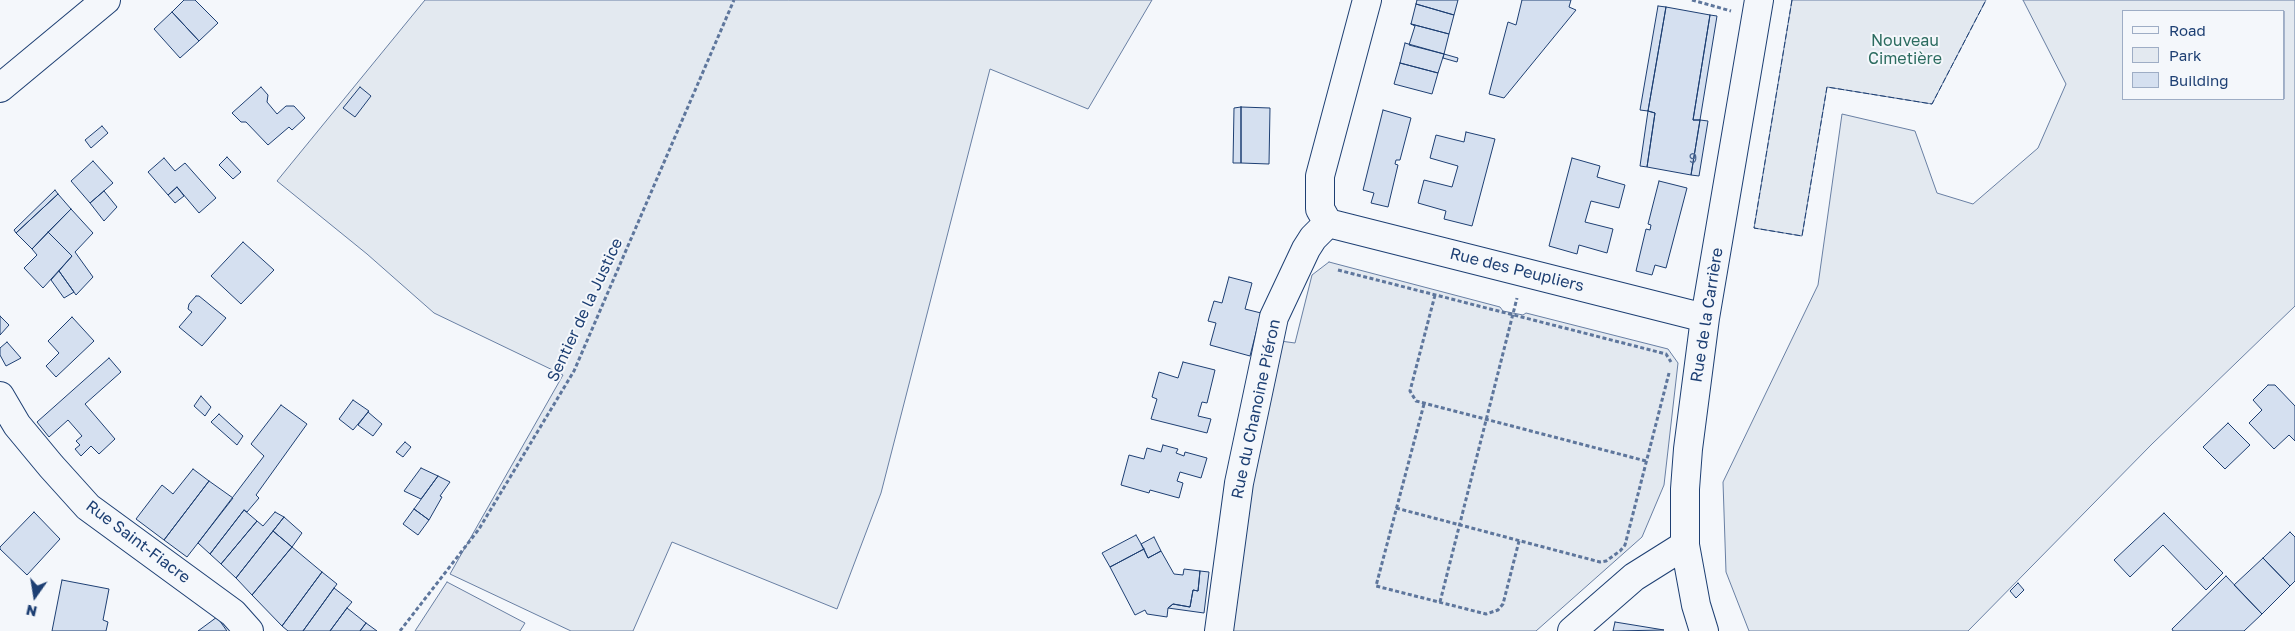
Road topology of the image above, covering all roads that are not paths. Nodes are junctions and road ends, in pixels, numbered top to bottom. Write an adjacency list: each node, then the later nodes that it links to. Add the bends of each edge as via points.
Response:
1 (106, 0): 4 (street)
2 (1367, 0): 5 (street, via 1320,176 1320,209)
3 (1757, 9): 6 (street, Rue de la Carrière)
4 (0, 88)
5 (1328, 223): 6 (street, Rue des Peupliers); 10 (street, Rue du Chanoine Piéron, via 1306,250 1274,316 1239,483)
6 (1705, 318): 8 (street, Rue de la Carrière, via 1688,449)
7 (0, 396): 9 (street, Rue Saint-Fiacre, via 17,425 88,506 225,608)
8 (1685, 545): 11 (street, via 1634,577); 12 (street, Rue de la Carrière)
9 (249, 631)
10 (1218, 631)
11 (1572, 631)
12 (1704, 631)

